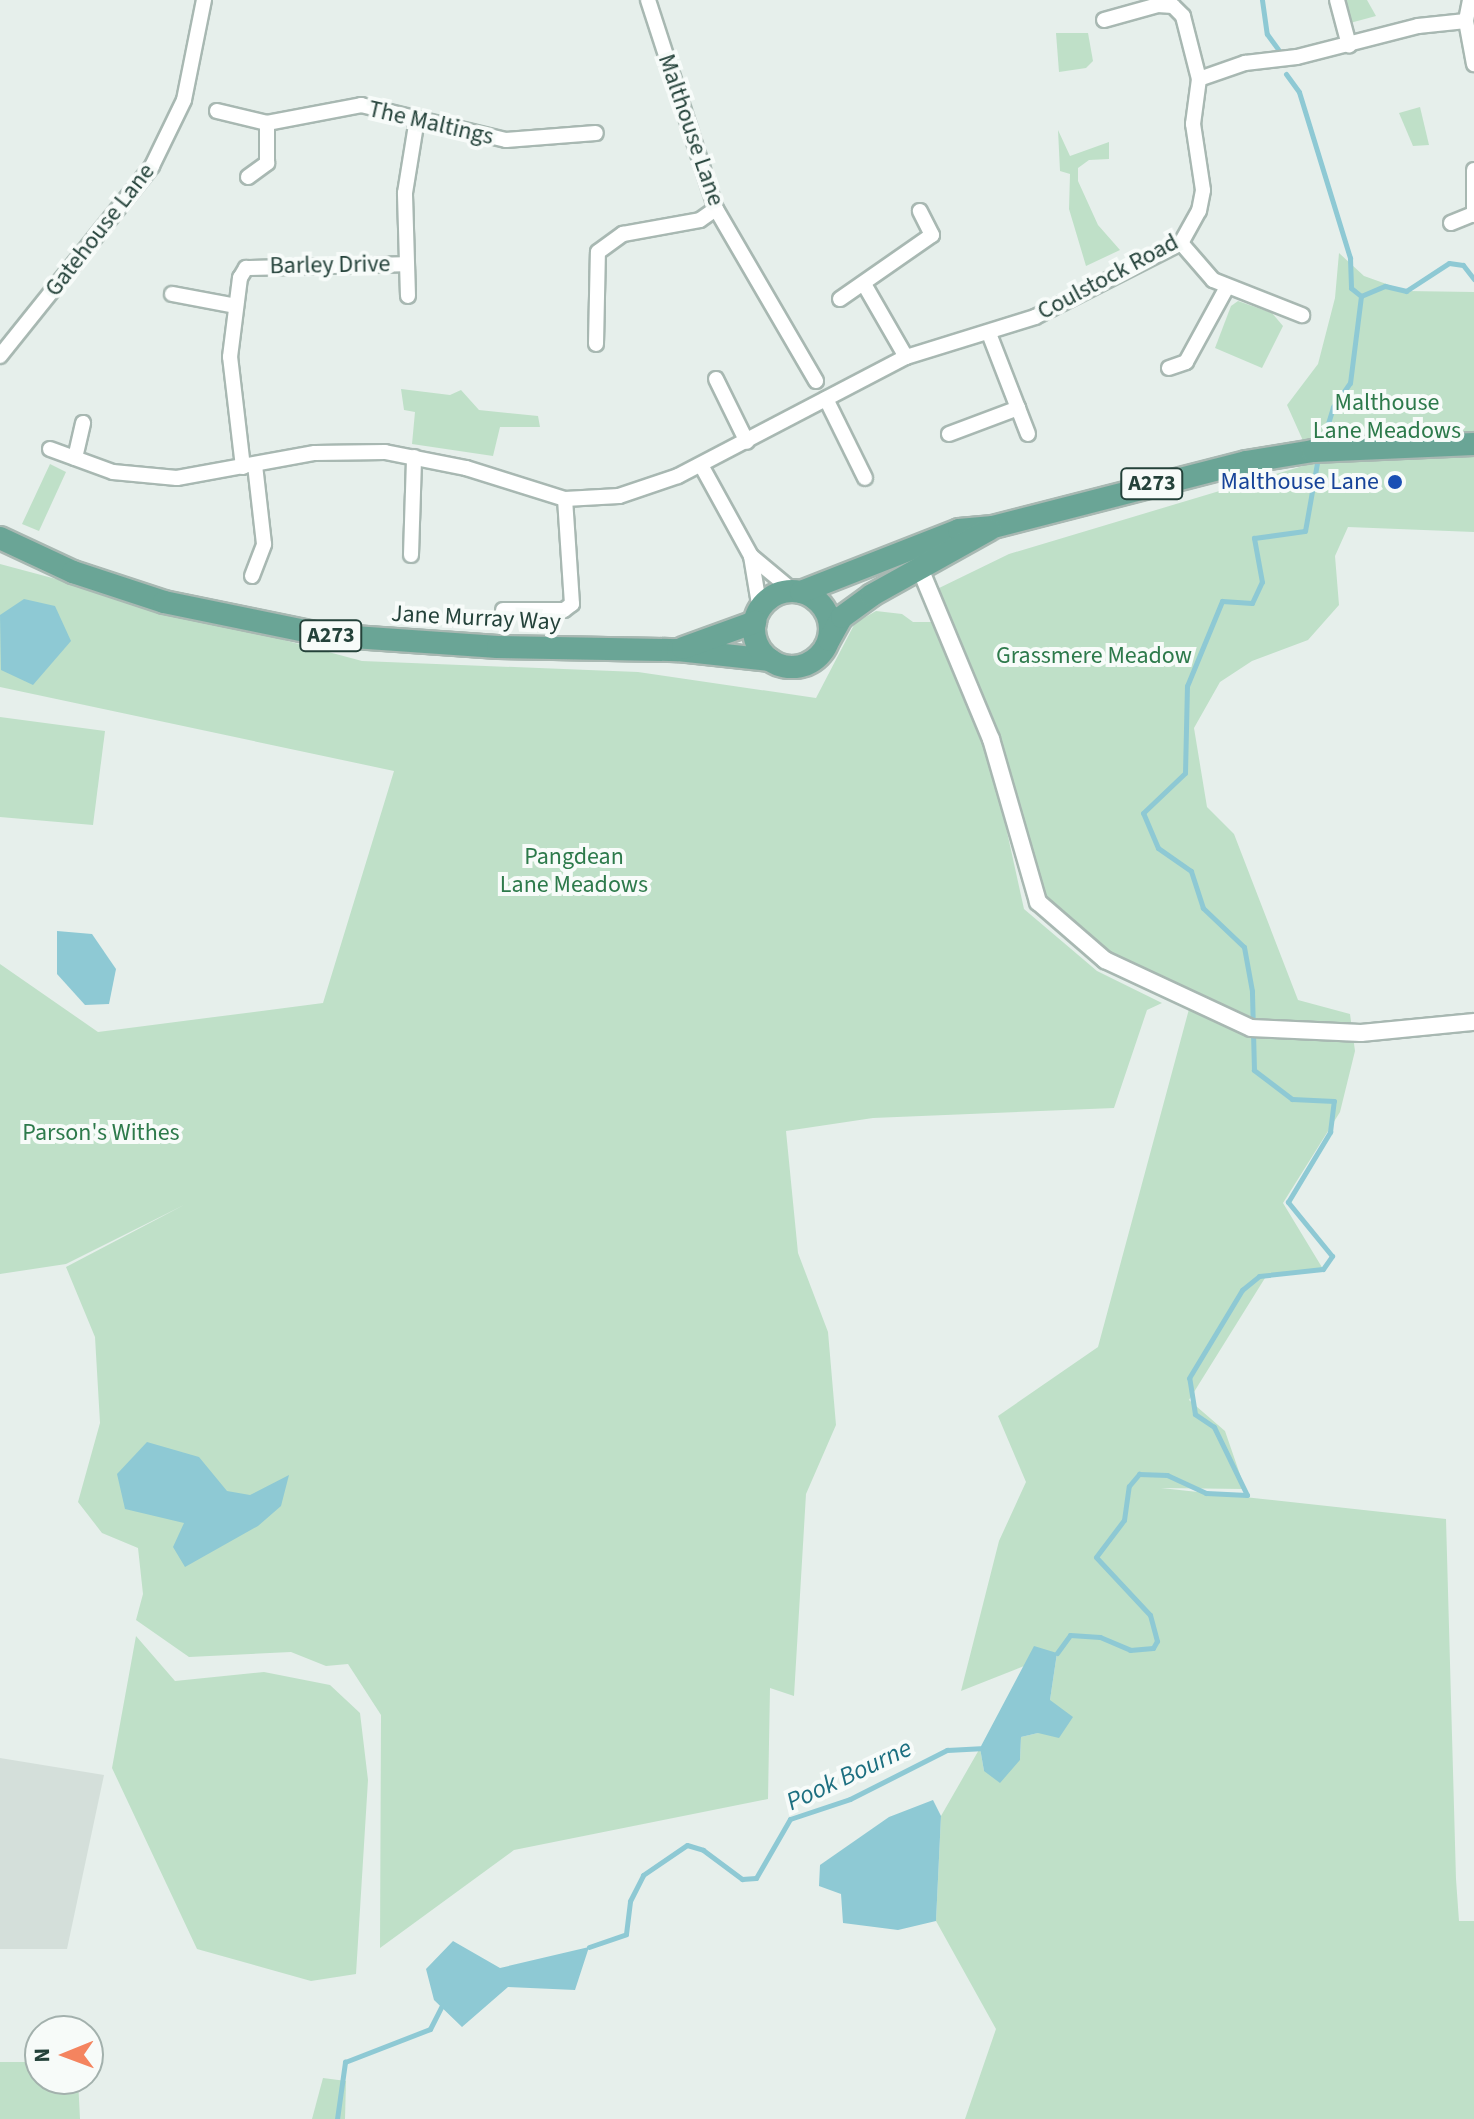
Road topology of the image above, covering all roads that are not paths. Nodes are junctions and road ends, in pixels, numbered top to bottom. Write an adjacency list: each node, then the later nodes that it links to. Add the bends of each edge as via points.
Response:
1 (204, 0): 31 (street, Gatehouse Lane, via 184,100 152,166)
2 (648, 0): 16 (street, Malthouse Lane)
3 (1337, 0): 7 (street)
4 (1470, 0): 6 (street)
5 (1104, 20): 9 (street, Coulstock Road, via 1173,6 1183,16)
6 (1466, 21): 7 (street, via 1418,26); 8 (street)
7 (1349, 45): 9 (street, via 1245,63)
8 (1474, 64)
9 (1199, 79): 20 (street, Coulstock Road, via 1193,124 1203,190 1199,211)
10 (217, 111): 12 (street, The Maltings)
11 (417, 119): 12 (street, The Maltings, via 361,105); 13 (street, The Maltings, via 525,142); 21 (street, Barley Drive, via 407,170)
12 (267, 123): 15 (street, via 267,163)
13 (596, 133)
14 (1474, 170): 18 (street)
15 (248, 177)
16 (716, 209): 30 (street, via 700,220 623,234 598,252); 35 (street, Malthouse Lane)
17 (920, 211): 22 (street, via 932,235)
18 (1473, 215): 19 (street)
19 (1451, 223)
20 (1181, 243): 23 (street, via 1213,280); 29 (street, Coulstock Road)
21 (406, 264): 25 (street, Barley Drive); 27 (street, Barley Drive, via 246,268)
22 (864, 284): 26 (street); 32 (street)
23 (1227, 287): 28 (street); 33 (street, via 1186,362)
24 (172, 294): 27 (street)
25 (408, 296)
26 (840, 299)
27 (236, 306): 47 (street, Barley Drive, via 230,357)
28 (1302, 315)
29 (990, 336): 32 (street, Coulstock Road); 37 (street)
30 (596, 344)
31 (0, 356)
32 (906, 357): 36 (street, Coulstock Road)
33 (1169, 368)
34 (716, 379): 41 (street)
35 (816, 381)
36 (826, 399): 41 (street, Coulstock Road); 48 (street)
37 (1018, 408): 39 (street); 40 (street)
38 (83, 423): 45 (street)
39 (949, 434)
40 (1028, 434)
41 (747, 442): 46 (street, Coulstock Road)
42 (1474, 444): 50 (main road, A273, via 1323,450 1246,462)
43 (50, 449): 45 (street, Coulstock Road)
44 (414, 457): 47 (street, Coulstock Road, via 340,451); 49 (street, Coulstock Road); 52 (street)
45 (75, 458): 47 (street, Coulstock Road, via 140,477 177,478)
46 (701, 465): 49 (street, Coulstock Road, via 619,496); 53 (street)
47 (249, 466): 55 (street, via 264,544)
48 (865, 478)
49 (565, 499): 57 (street, via 572,604 564,610)
50 (993, 527): 54 (main road, A273); 56 (main road, A273, via 959,530)
51 (0, 538): 60 (main road, Jane Murray Way / A273, via 73,572 164,602 325,635 498,647)
52 (411, 555)
53 (751, 556): 56 (street); 58 (street)
54 (921, 571): 59 (main road, A273, via 842,617); 62 (street, via 991,739 1038,902 1105,960 1235,1022 1268,1029 1361,1033)
55 (252, 576)
56 (797, 591): 58 (main road, via 774,596); 59 (main road, via 825,609)
57 (503, 610)
58 (757, 616): 60 (main road, A273); 61 (main road, via 757,643)
59 (828, 642): 61 (main road, via 802,666)
60 (678, 650): 61 (main road, A273)
61 (770, 660)
62 (1474, 1022)

